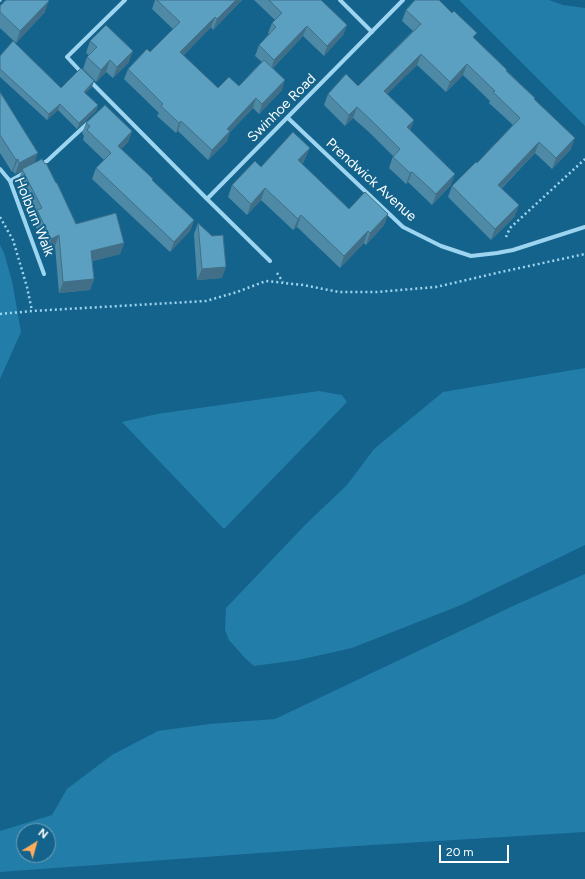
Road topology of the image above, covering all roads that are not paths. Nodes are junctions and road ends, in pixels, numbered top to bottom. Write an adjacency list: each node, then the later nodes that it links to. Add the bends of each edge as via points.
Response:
1 (125, 0): 5 (street, via 67,58)
2 (340, 0): 4 (street)
3 (403, 0): 4 (street, Swinhoe Road)
4 (372, 32): 8 (street, Swinhoe Road)
5 (111, 102): 6 (street); 13 (street)
6 (105, 108)
7 (93, 118): 9 (street, via 47,161)
8 (288, 118): 13 (street, Swinhoe Road); 14 (street, Prendwick Avenue, via 403,227 441,246 471,256 497,253)
9 (35, 168)
10 (0, 169): 12 (street, Holburn Walk)
11 (29, 171): 12 (street)
12 (10, 181): 16 (street, Holburn Walk)
13 (207, 199): 15 (street)
14 (585, 227)
15 (270, 261)
16 (44, 274)

